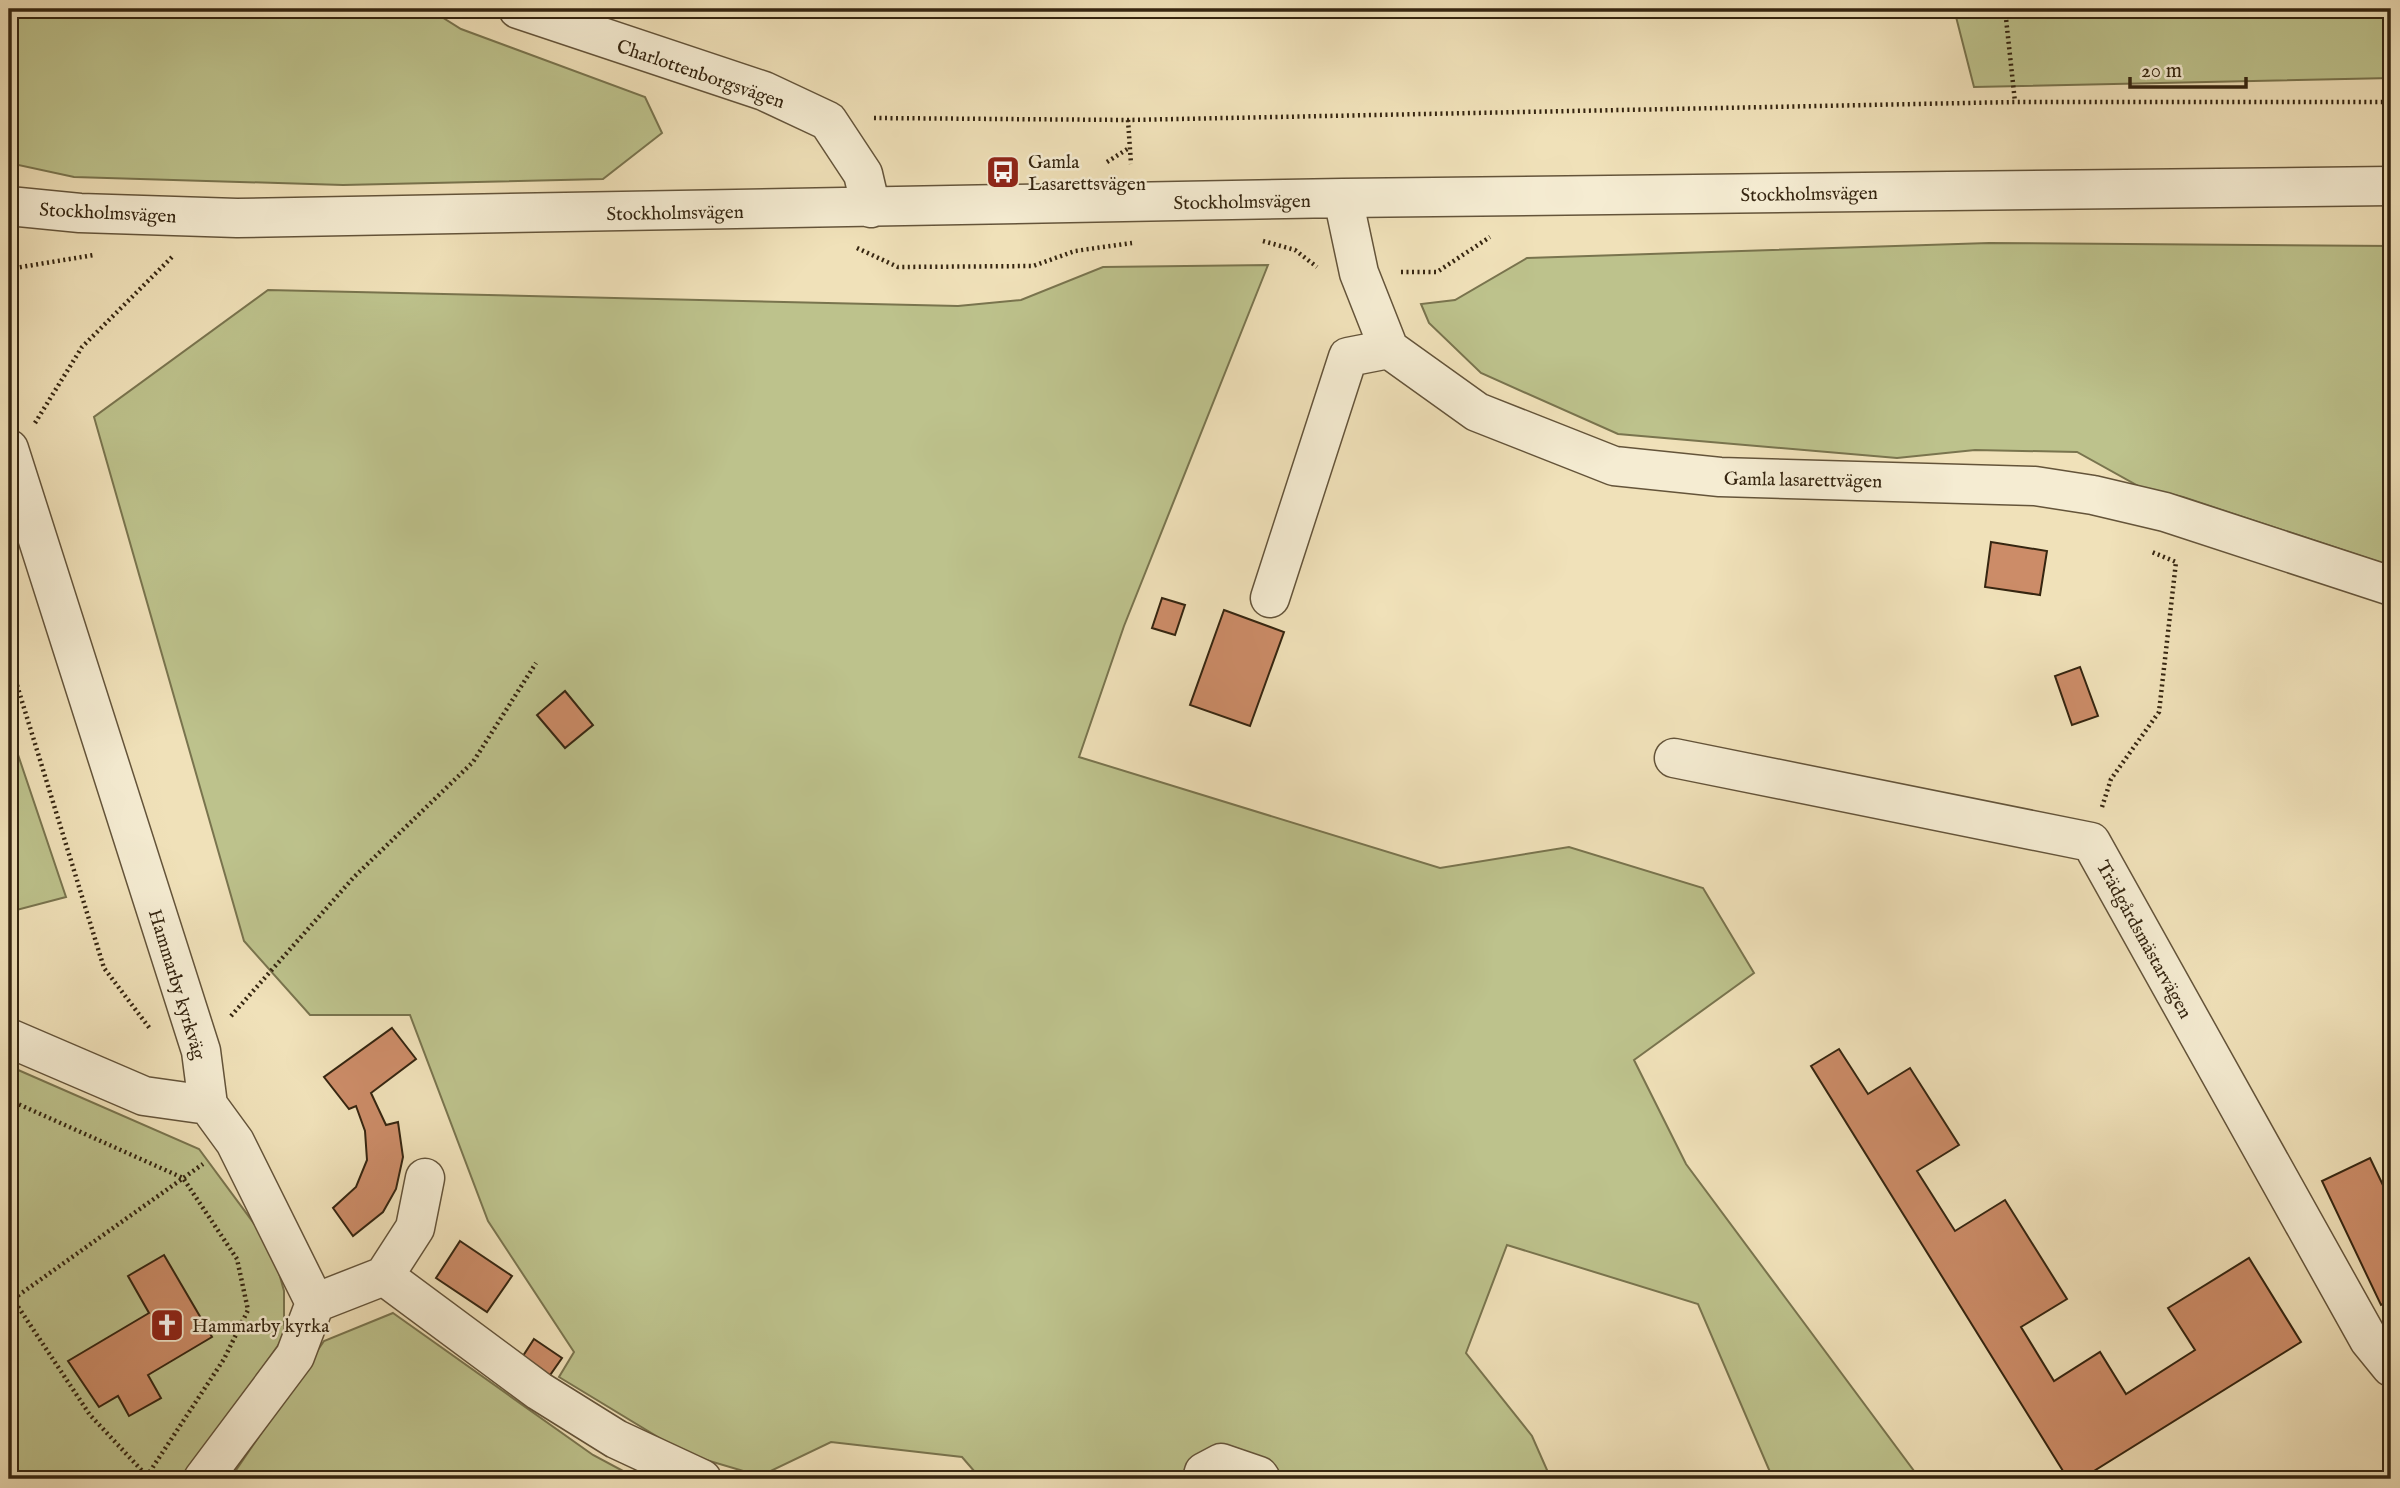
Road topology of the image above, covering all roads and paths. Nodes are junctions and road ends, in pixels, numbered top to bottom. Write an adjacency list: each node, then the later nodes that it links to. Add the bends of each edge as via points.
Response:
1 (518, 9): 5 (street, Charlottenborgsvägen, via 764,91)
2 (2005, 9): 3 (path)
3 (2015, 102): 4 (path); 5 (path, via 1128,120 904,117)
4 (2391, 102)
5 (828, 121): 9 (street, via 863,174)
6 (2391, 186): 7 (street, Stockholmsvägen)
7 (1343, 198): 9 (street, Stockholmsvägen); 11 (street, via 1359,273)
8 (9, 206): 9 (street, Stockholmsvägen, via 237,218)
9 (871, 208)
10 (173, 255): 12 (path, via 82,347)
11 (1389, 349): 14 (street, Gamla lasarettvägen, via 1477,412 1614,466 1720,478 2035,486 2165,512); 15 (street, via 1348,357)
12 (11, 455): 23 (street, Hammarby kyrkväg)
13 (2151, 551): 20 (path, via 2176,562 2159,712 2111,779)
14 (2377, 581): 16 (street)
15 (1270, 598)
16 (2391, 604)
17 (9, 659): 21 (path, via 104,968)
18 (536, 663): 23 (path, via 473,762 354,877)
19 (1674, 758): 20 (street, Trädgårdsmästarvägen)
20 (2091, 842): 33 (street, Trädgårdsmästarvägen, via 2369,1340)
21 (152, 1031)
22 (9, 1038): 25 (street, via 144,1096)
23 (201, 1051): 25 (street, Hammarby kyrkväg)
24 (9, 1100): 27 (path)
25 (208, 1105): 26 (street, Hammarby kyrkväg)
26 (235, 1142): 27 (path); 32 (street, Hammarby kyrkväg)
27 (183, 1178): 31 (path); 34 (path, via 237,1259 248,1310 224,1359)
28 (425, 1178): 29 (street, via 415,1228)
29 (384, 1276): 32 (street); 36 (street, via 539,1391 616,1439)
30 (9, 1293): 31 (path)
31 (11, 1300): 34 (path, via 90,1415)
32 (316, 1303): 35 (street, via 296,1356)
33 (2391, 1367)
34 (145, 1477)
35 (203, 1479)
36 (702, 1479)
37 (1202, 1479): 38 (street, via 1204,1472 1222,1463)
38 (1261, 1479)

